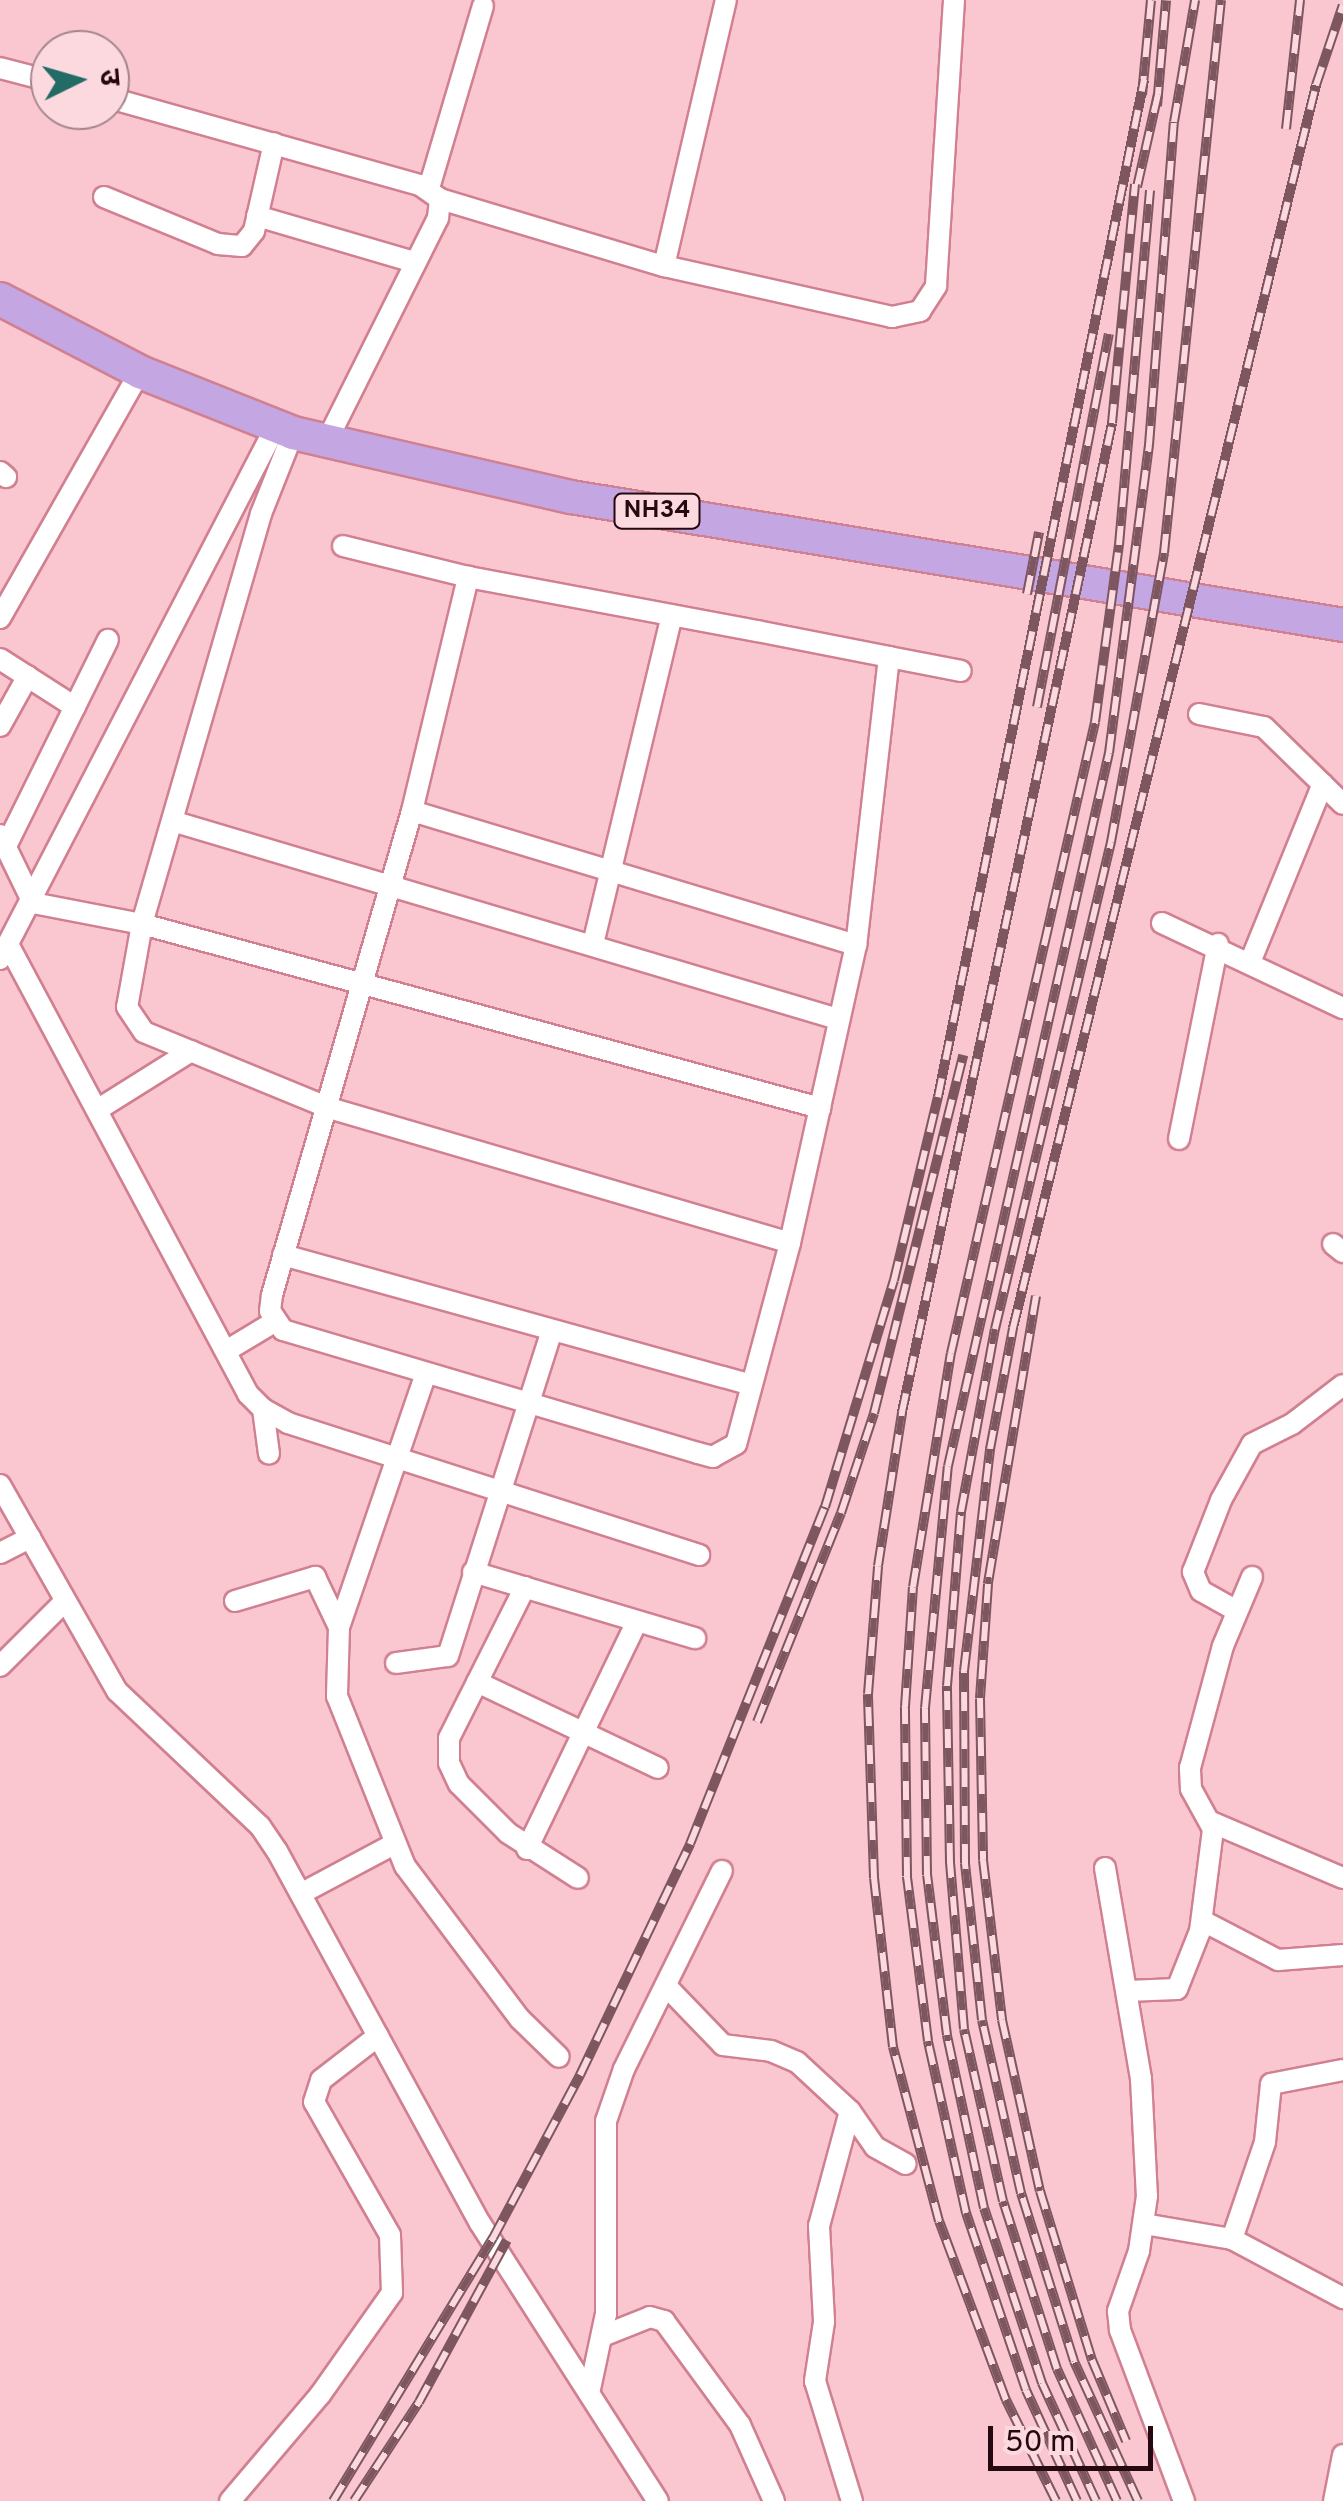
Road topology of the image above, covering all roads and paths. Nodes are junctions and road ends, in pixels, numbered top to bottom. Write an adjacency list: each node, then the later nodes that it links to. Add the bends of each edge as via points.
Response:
1 (726, 0): 12 (street)
2 (954, 0): 12 (street, via 932,301 892,317)
3 (482, 6): 8 (street)
4 (0, 68): 5 (street)
5 (30, 76)
6 (130, 103): 7 (street)
7 (274, 143): 8 (street); 10 (street)
8 (435, 194): 11 (street, via 438,218); 12 (street)
9 (104, 197): 10 (street, via 231,246 249,240)
10 (257, 216): 11 (street)
11 (414, 262): 16 (street)
12 (664, 266)
13 (0, 299): 14 (highway, NH34)
14 (140, 372): 15 (highway, NH34); 20 (street)
15 (284, 431): 16 (highway, NH34); 33 (street); 37 (street)
16 (327, 441): 21 (highway, NH34, via 571,496)
17 (343, 546): 18 (street)
18 (468, 577): 19 (street); 32 (street)
19 (672, 615): 23 (street); 35 (street)
20 (0, 618)
21 (1343, 625)
22 (108, 640): 27 (street)
23 (889, 656): 25 (street); 42 (street)
24 (0, 659): 26 (street)
25 (962, 671)
26 (28, 676): 27 (street); 29 (street)
27 (75, 707): 34 (street)
28 (1199, 714): 30 (street, via 1264,727)
29 (0, 726)
30 (1323, 784): 31 (street); 44 (street)
31 (1343, 804)
32 (412, 811): 35 (street); 36 (street)
33 (172, 821): 36 (street); 39 (street)
34 (3, 840): 37 (street)
35 (610, 867): 40 (street); 42 (street)
36 (391, 882): 40 (street); 45 (street)
37 (34, 903): 39 (street); 43 (street)
38 (1162, 923): 41 (street)
39 (142, 924): 45 (street); 48 (street, via 128,1006 132,1021)
40 (593, 944): 47 (street)
41 (1218, 944): 44 (street); 52 (street)
42 (856, 945): 47 (street)
43 (5, 954): 51 (street)
44 (1251, 960): 46 (street)
45 (363, 984): 49 (street); 50 (street)
46 (1343, 1008)
47 (838, 1019): 50 (street)
48 (191, 1052): 49 (street); 51 (street)
49 (329, 1108): 53 (street); 54 (street)
50 (820, 1108): 53 (street)
51 (97, 1110): 57 (street)
52 (1179, 1139)
53 (790, 1243): 59 (street)
54 (283, 1255): 55 (street, via 272,1295); 56 (street)
55 (274, 1322): 57 (street); 58 (street)
56 (552, 1331): 59 (street); 61 (street)
57 (226, 1350): 62 (street)
58 (425, 1376): 61 (street); 64 (street)
59 (751, 1384): 61 (street, via 736,1444 713,1457)
60 (1343, 1385): 75 (street, via 1252,1444 1222,1500 1193,1572 1200,1591)
61 (527, 1407): 66 (street)
62 (263, 1409): 63 (street); 64 (street, via 288,1423)
63 (268, 1454)
64 (400, 1456): 66 (street); 77 (street)
65 (0, 1485): 67 (street)
66 (500, 1489): 69 (street); 70 (street)
67 (30, 1538): 68 (street); 73 (street)
68 (0, 1553)
69 (698, 1555)
70 (473, 1572): 72 (street); 79 (street, via 448,1656)
71 (1252, 1577): 75 (street)
72 (525, 1587): 76 (street); 81 (street)
73 (65, 1600): 80 (street); 91 (street, via 140,1719 260,1826)
74 (235, 1601): 77 (street, via 315,1577)
75 (1236, 1611): 84 (street, via 1190,1768 1192,1790)
76 (637, 1621): 78 (street); 82 (street)
77 (339, 1627): 85 (street, via 336,1696)
78 (694, 1638)
79 (396, 1663)
80 (0, 1666)
81 (478, 1682): 82 (street); 86 (street, via 449,1738 449,1763 459,1784)
82 (584, 1733): 83 (street); 86 (street)
83 (658, 1768)
84 (1211, 1822): 90 (street); 92 (street)
85 (394, 1844): 91 (street); 97 (street, via 520,2019)
86 (527, 1849): 89 (street)
87 (1105, 1868): 95 (street)
88 (722, 1871): 94 (street)
89 (578, 1878)
90 (1343, 1878)
91 (302, 1893): 96 (street)
92 (1202, 1921): 93 (street, via 1278,1960); 95 (street, via 1182,1985)
93 (1343, 1955)
94 (668, 1988): 99 (street, via 723,2045 784,2054); 104 (street, via 624,2069 606,2121)
95 (1127, 1991): 101 (street, via 1141,2079)
96 (378, 2036): 105 (street, via 480,2222); 107 (street, via 321,2080 314,2102 390,2235 392,2293 320,2395)
97 (559, 2057)
98 (1343, 2070): 102 (street, via 1271,2084 1266,2142)
99 (850, 2111): 100 (street, via 875,2147); 110 (street, via 817,2245 824,2322 816,2381)
100 (906, 2164)
101 (1144, 2224): 102 (street); 111 (street, via 1122,2295 1120,2330)
102 (1232, 2239): 103 (street)
103 (1343, 2298)
104 (605, 2335): 105 (street); 109 (street, via 650,2317 664,2321 740,2425)
105 (590, 2389): 108 (street)
106 (1343, 2455): 112 (street)
107 (230, 2501)
108 (658, 2501)
109 (774, 2501)
110 (852, 2501)
111 (1184, 2501)
112 (1334, 2501)

